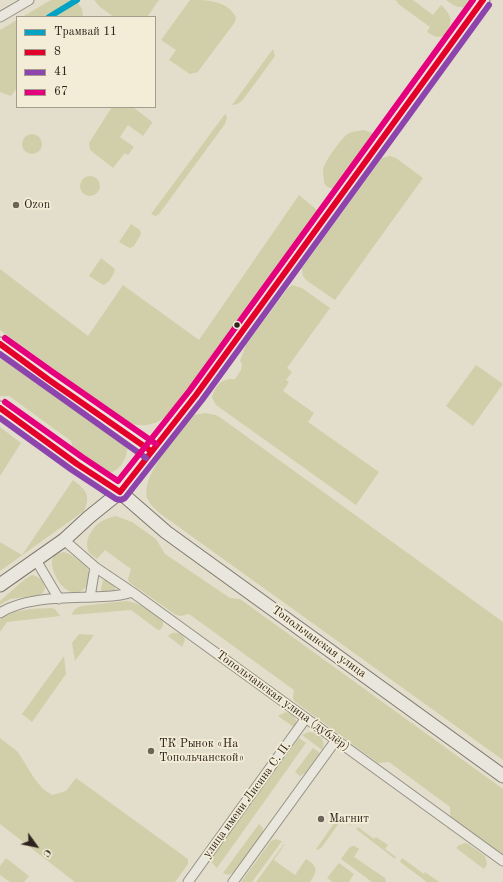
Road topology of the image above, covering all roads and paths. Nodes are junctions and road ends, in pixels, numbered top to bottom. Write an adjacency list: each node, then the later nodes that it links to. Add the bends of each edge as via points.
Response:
1 (29, 0): 3 (street)
2 (483, 0): 6 (main road, via 196,395)
3 (0, 17)
4 (0, 344): 6 (main road)
5 (0, 408): 7 (main road, Топольчанская улица, via 76,464)
6 (152, 451): 7 (main road)
7 (120, 492): 8 (main road); 18 (main road, Топольчанская улица, via 166,532)
8 (64, 540): 9 (main road); 10 (street, Топольчанская улица (дублёр))
9 (36, 560): 11 (main road); 14 (street)
10 (95, 567): 12 (street, Топольчанская улица (дублёр)); 13 (street)
11 (0, 585)
12 (132, 592): 13 (street, via 121,596); 16 (street, Топольчанская улица (дублёр))
13 (90, 597): 14 (street)
14 (59, 599): 15 (street, via 23,603)
15 (0, 613)
16 (306, 718): 17 (street, Топольчанская улица (дублёр)); 20 (street, улица имени Лисина С. П.)
17 (336, 740): 19 (street, Топольчанская улица (дублёр)); 21 (street)
18 (503, 776)
19 (503, 861)
20 (188, 882)
21 (234, 882)

